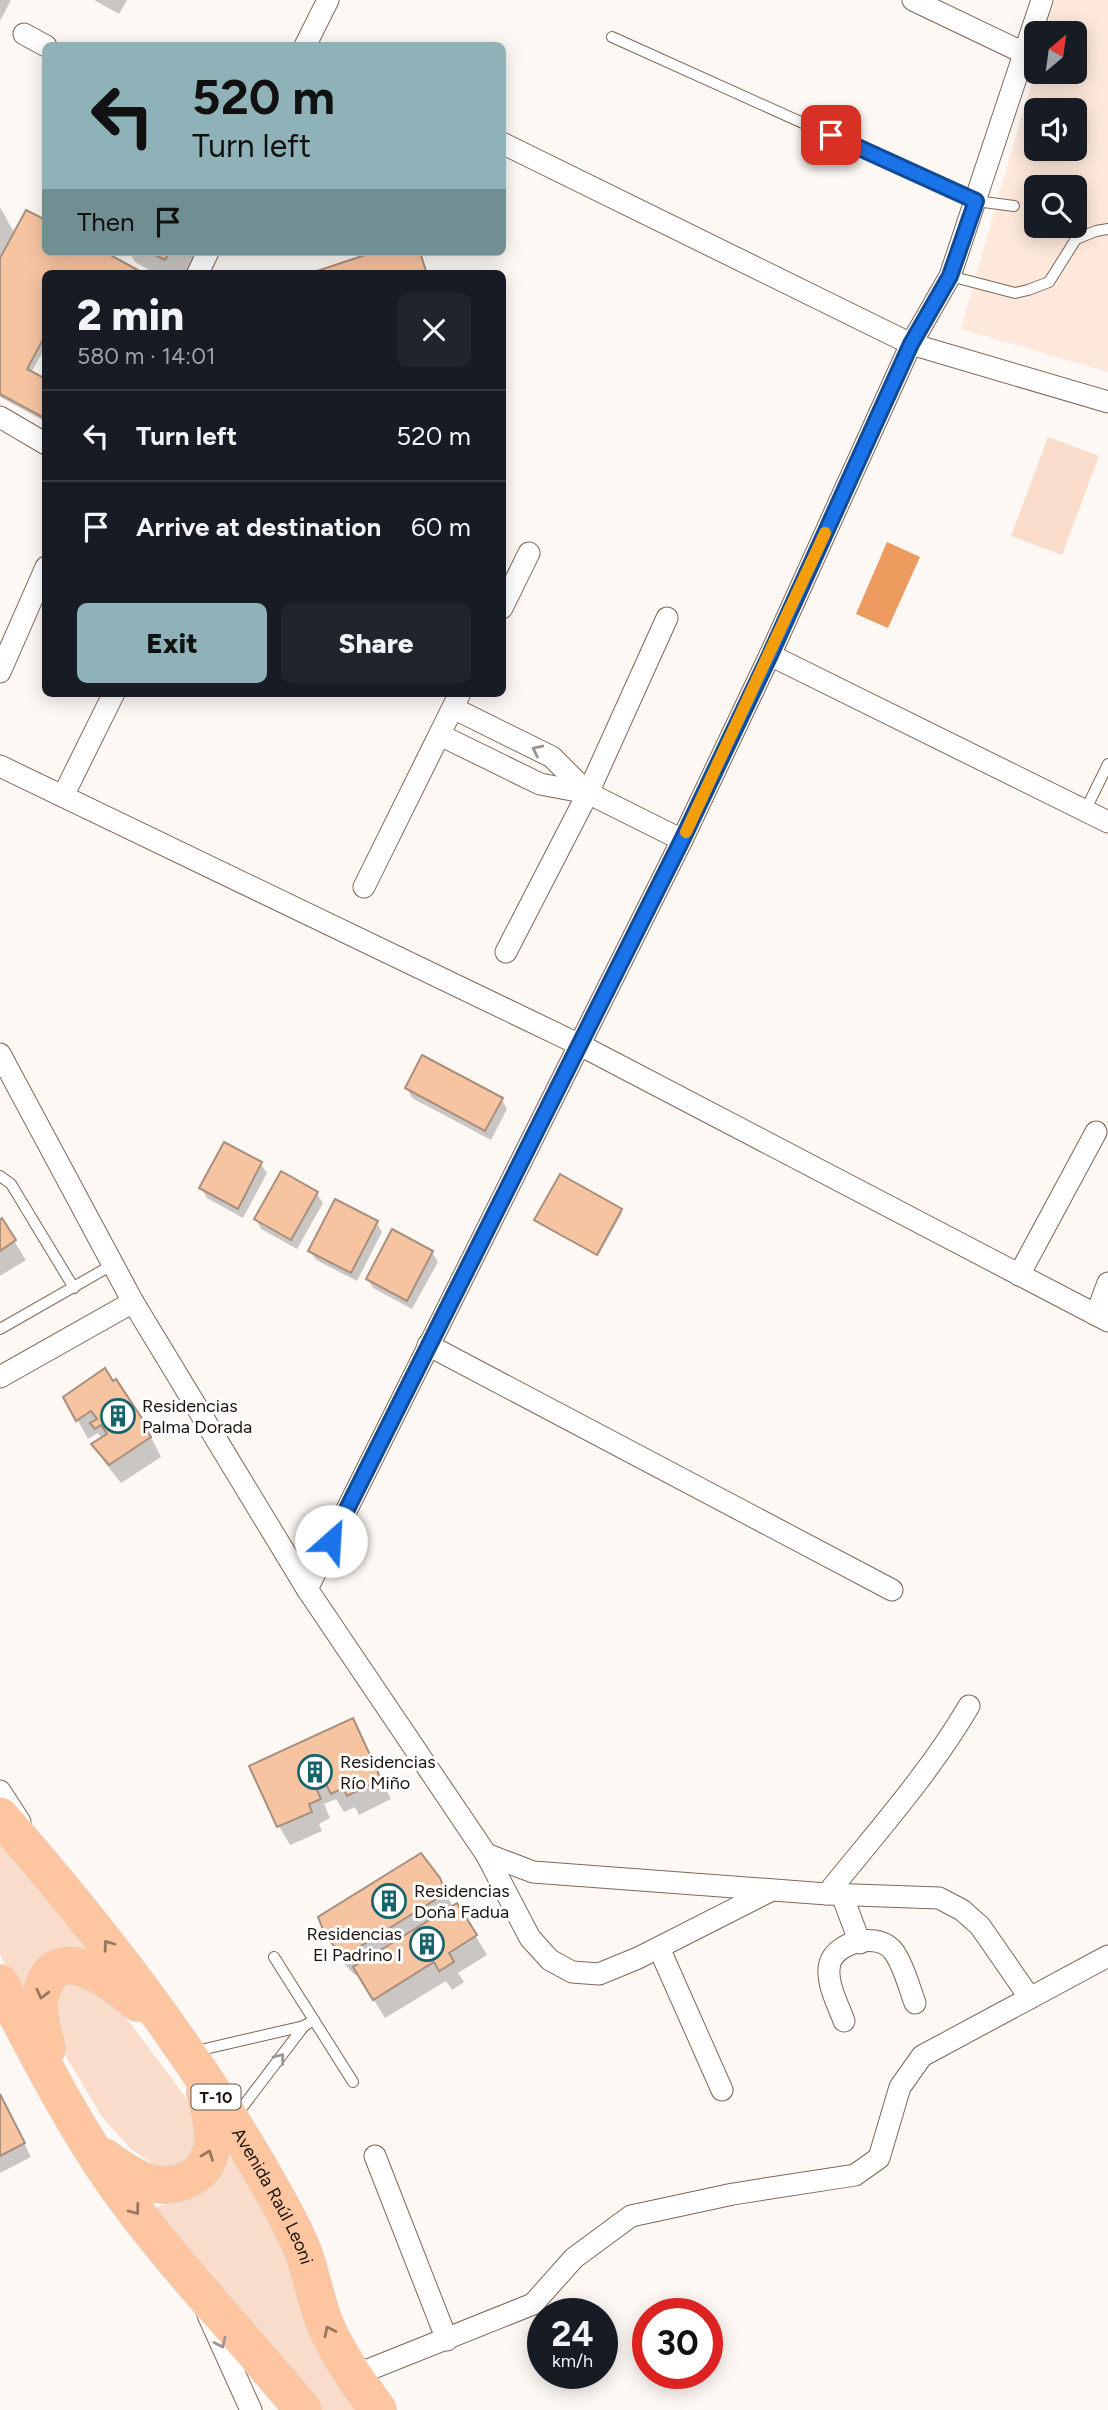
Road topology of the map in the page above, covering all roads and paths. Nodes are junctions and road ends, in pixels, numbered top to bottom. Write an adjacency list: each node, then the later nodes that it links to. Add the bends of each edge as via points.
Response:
1 (328, 0): 7 (street)
2 (912, 0): 9 (street)
3 (1042, 0): 4 (street)
4 (1036, 21)
5 (24, 34): 8 (street)
6 (612, 37): 12 (lane)
7 (310, 42)
8 (42, 44)
9 (1024, 53)
10 (1024, 60): 12 (street)
11 (506, 145): 16 (street)
12 (976, 201): 13 (lane); 15 (street)
13 (1014, 206)
14 (1108, 229): 15 (lane, via 1076,239 1049,282 1028,290 1015,293)
15 (950, 276): 16 (street)
16 (911, 344): 17 (street); 24 (street)
17 (1108, 402)
18 (0, 417): 19 (street)
19 (42, 441)
20 (529, 553): 22 (street)
21 (42, 576): 25 (street)
22 (506, 600)
23 (667, 618): 31 (street)
24 (770, 655): 33 (street); 35 (street)
25 (0, 672)
26 (112, 697): 32 (street)
27 (457, 701): 28 (street); 31 (street, one-way to 27, via 552,757)
28 (440, 735): 31 (street, via 540,784); 36 (street)
29 (1108, 764): 33 (lane)
30 (0, 766): 32 (street)
31 (589, 793): 35 (street); 37 (street)
32 (63, 796): 38 (street)
33 (1085, 811): 34 (street)
34 (1108, 822)
35 (682, 840): 38 (street)
36 (364, 887)
37 (506, 952)
38 (580, 1045): 43 (street); 49 (street)
39 (0, 1055): 42 (street)
40 (1096, 1132): 43 (street)
41 (0, 1176): 45 (lane, via 12,1184)
42 (113, 1265): 45 (lane); 46 (street)
43 (1019, 1275): 47 (street)
44 (1108, 1283): 47 (street)
45 (74, 1288): 48 (lane)
46 (132, 1302): 50 (street); 51 (street)
47 (1102, 1318)
48 (0, 1329)
49 (428, 1345): 51 (street); 52 (street)
50 (0, 1377)
51 (307, 1589): 56 (street)
52 (892, 1590)
53 (969, 1706): 59 (street, via 948,1742)
54 (0, 1791): 57 (street, Avenida Raúl Leoni)
55 (0, 1816): 57 (highway, Avenida Raúl Leoni / T-10)
56 (486, 1854): 58 (street, via 533,1872); 61 (street, via 530,1938 550,1960 572,1972 599,1973)
57 (40, 1862): 69 (highway, Avenida Raúl Leoni / T-10, one-way to 57, via 99,1933)
58 (772, 1890): 59 (street); 61 (street)
59 (835, 1895): 60 (street); 65 (street, via 939,1899 962,1910 979,1926)
60 (860, 1943): 66 (street, via 876,1941 894,1951); 67 (street, via 844,1945 829,1965)
61 (659, 1948): 71 (street)
62 (274, 1956): 68 (lane)
63 (1108, 1956): 65 (street)
64 (0, 1983): 72 (highway)
65 (1030, 1998): 77 (street, via 922,2056 900,2087 879,2158 855,2175 631,2216 574,2258 533,2304)
66 (915, 2003)
67 (844, 2021)
68 (309, 2023): 69 (lane); 70 (lane); 73 (lane, one-way to 68)
69 (186, 2053): 72 (highway, one-way to 72, via 104,1978 87,1969 63,1966 44,1983 39,2002); 73 (highway, Avenida Raúl Leoni / T-10); 74 (highway, one-way to 69, via 126,2174 148,2183 178,2185 201,2171 211,2153 213,2128)
70 (352, 2082)
71 (722, 2090)
72 (59, 2091): 74 (highway)
73 (232, 2122): 78 (highway, Avenida Raúl Leoni / T-10, one-way to 73, via 325,2325 303,2252)
74 (91, 2148): 76 (highway, one-way to 76)
75 (375, 2156): 77 (street)
76 (192, 2281): 79 (street, one-way to 79); 80 (highway)
77 (447, 2340): 78 (street)
78 (353, 2376): 81 (highway, Avenida Raúl Leoni / T-10)
79 (251, 2410)
80 (303, 2410)
81 (377, 2410)

